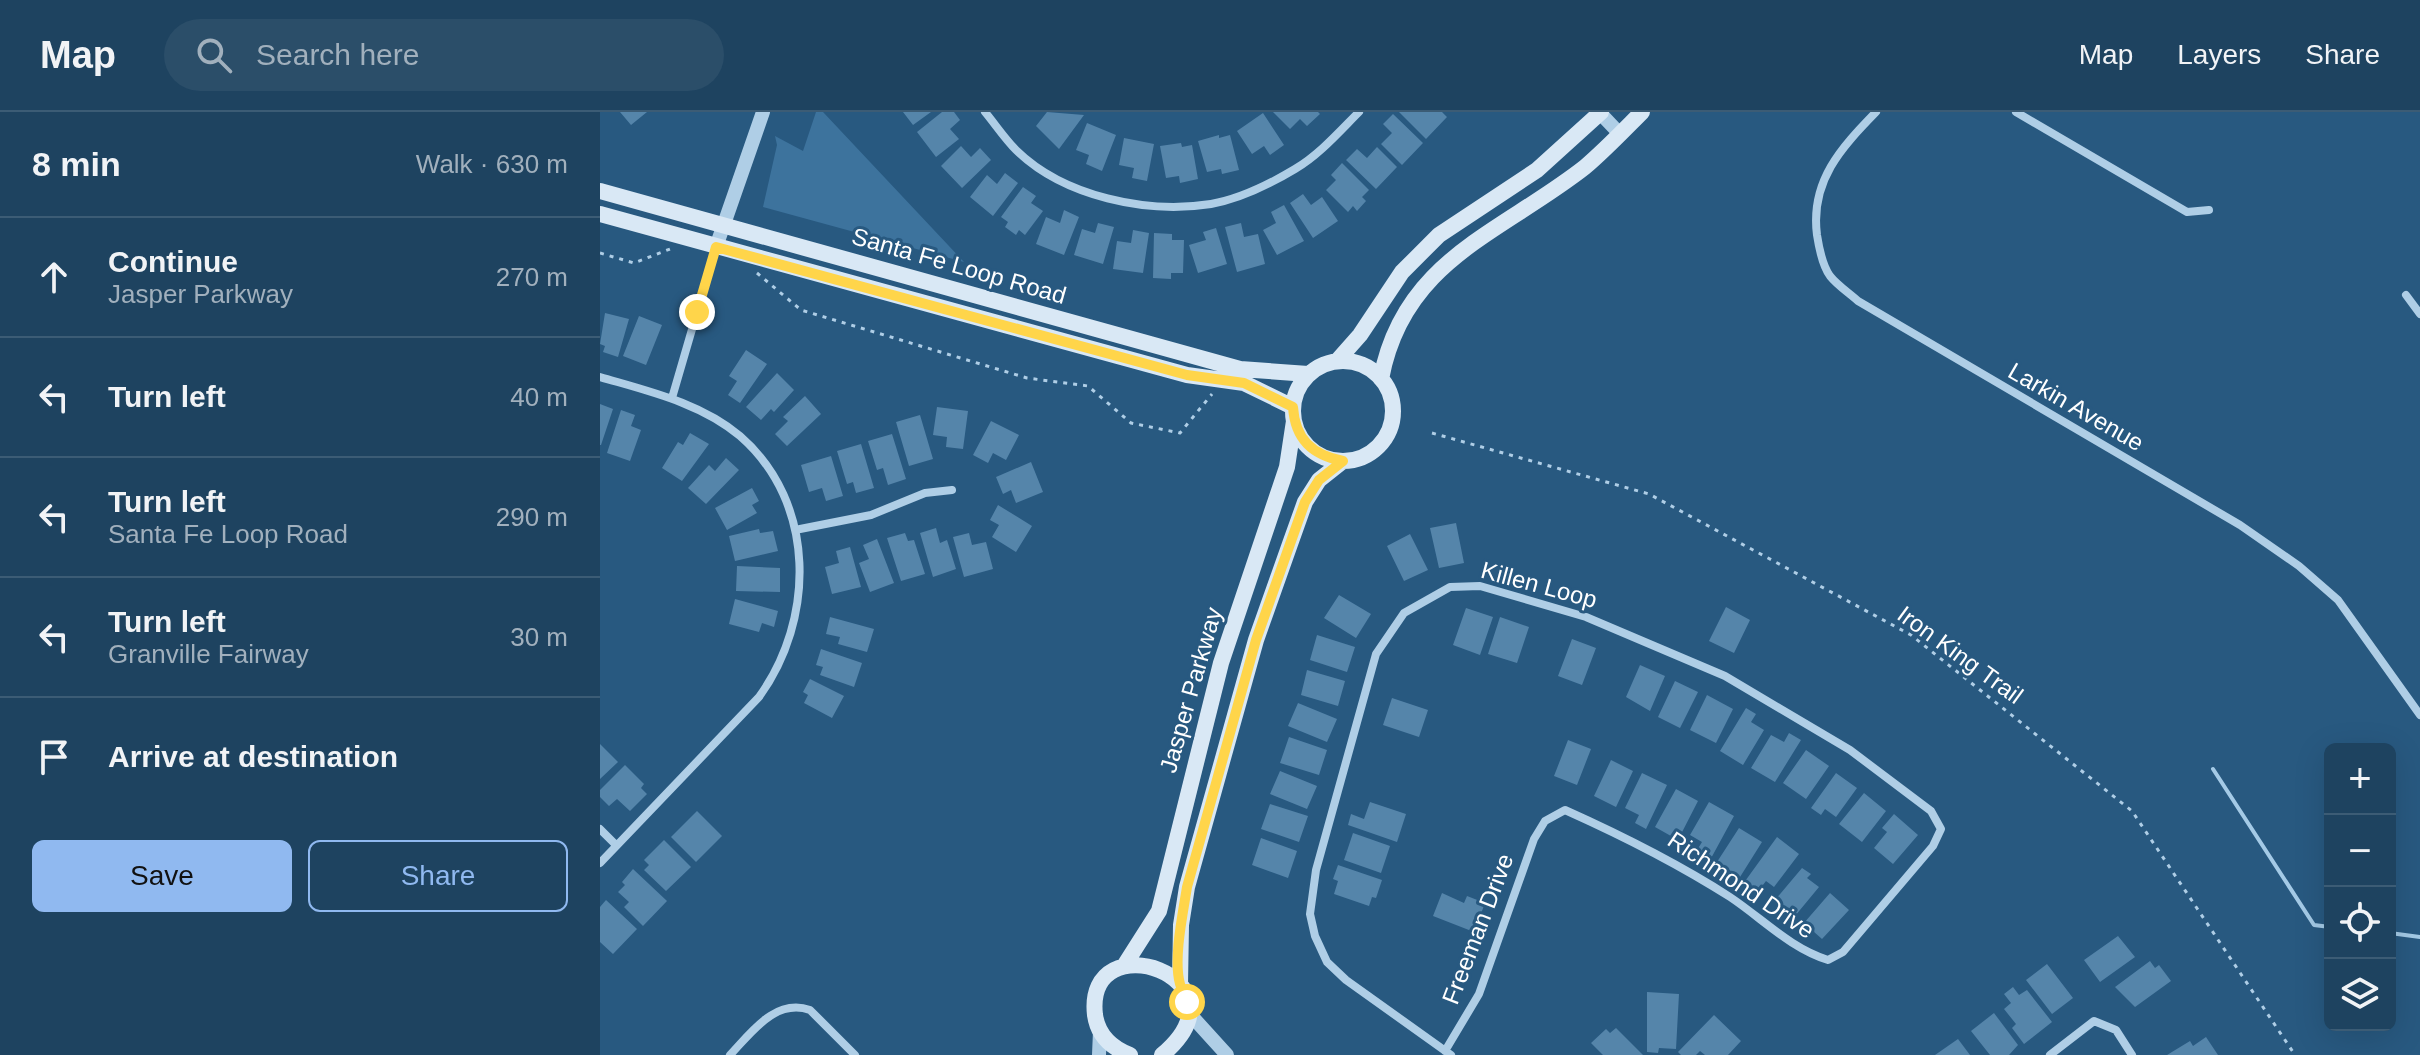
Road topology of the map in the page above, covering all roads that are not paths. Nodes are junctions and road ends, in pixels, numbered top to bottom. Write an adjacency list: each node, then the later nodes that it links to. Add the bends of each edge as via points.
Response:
1 (763, 112): 12 (street)
2 (985, 112): 3 (street, via 1017,151 1056,179 1112,200 1168,207 1213,204 1260,188 1298,168)
3 (1359, 112)
4 (1600, 112): 8 (street); 16 (main road, via 1537,170 1439,235 1402,272)
5 (1642, 112): 8 (main road)
6 (1876, 112): 25 (street, Larkin Avenue, via 1825,175 1813,209 1829,275 1858,301 2240,525 2299,566 2338,600)
7 (2016, 112): 10 (street, via 2187,212)
8 (1620, 134): 19 (main road, via 1585,166 1445,262 1405,310)
9 (600, 191): 12 (main road, Santa Fe Loop Road)
10 (2209, 210)
11 (600, 214): 13 (main road, Santa Fe Loop Road)
12 (721, 224): 13 (street); 17 (main road, Santa Fe Loop Road, via 1240,369)
13 (716, 247): 20 (street); 21 (main road, Santa Fe Loop Road, via 1187,375 1244,383)
14 (2406, 295): 15 (street)
15 (2420, 314)
16 (1337, 361): 17 (main road); 19 (main road, via 1368,368)
17 (1308, 374): 21 (main road, via 1295,395)
18 (600, 377): 20 (street)
19 (1381, 379): 22 (main road, via 1393,408 1384,439 1373,451)
20 (672, 398): 24 (street, via 739,436 773,480)
21 (1293, 414): 22 (main road, via 1300,437 1311,450); 31 (main road, Jasper Parkway, via 1287,467 1221,663 1159,911)
22 (1343, 461): 32 (main road, Jasper Parkway, via 1319,480 1305,502 1256,640 1187,887)
23 (952, 490): 24 (street, via 925,493 871,515)
24 (795, 530): 29 (street, via 801,596 780,669)
25 (2420, 715)
26 (1545, 821): 28 (street, Richmond Drive, via 1565,810 1651,849 1732,899 1804,953 1828,960 1843,952 1933,846); 35 (street, Freeman Drive, via 1479,994)
27 (600, 829): 29 (street)
28 (1941, 829): 35 (street, Killen Loop, via 1931,811 1850,750 1725,676 1586,617 1480,586 1450,587 1404,613 1376,654 1316,870 1310,914 1327,962)
29 (616, 845): 30 (street)
30 (600, 863)
31 (1124, 966): 32 (main road, via 1155,966); 34 (main road, Jasper Parkway, via 1098,993)
32 (1180, 984): 33 (main road, Jasper Parkway)
33 (1188, 1012): 40 (main road, via 1179,1038); 41 (street)
34 (1100, 1031): 38 (street); 39 (main road)
35 (1448, 1053)
36 (730, 1055): 37 (street, via 773,1013 801,1007)
37 (855, 1055)
38 (1099, 1055)
39 (1130, 1055)
40 (1162, 1055)
41 (1227, 1055)
42 (2050, 1055): 43 (street, via 2094,1021 2116,1030)
43 (2132, 1055)

